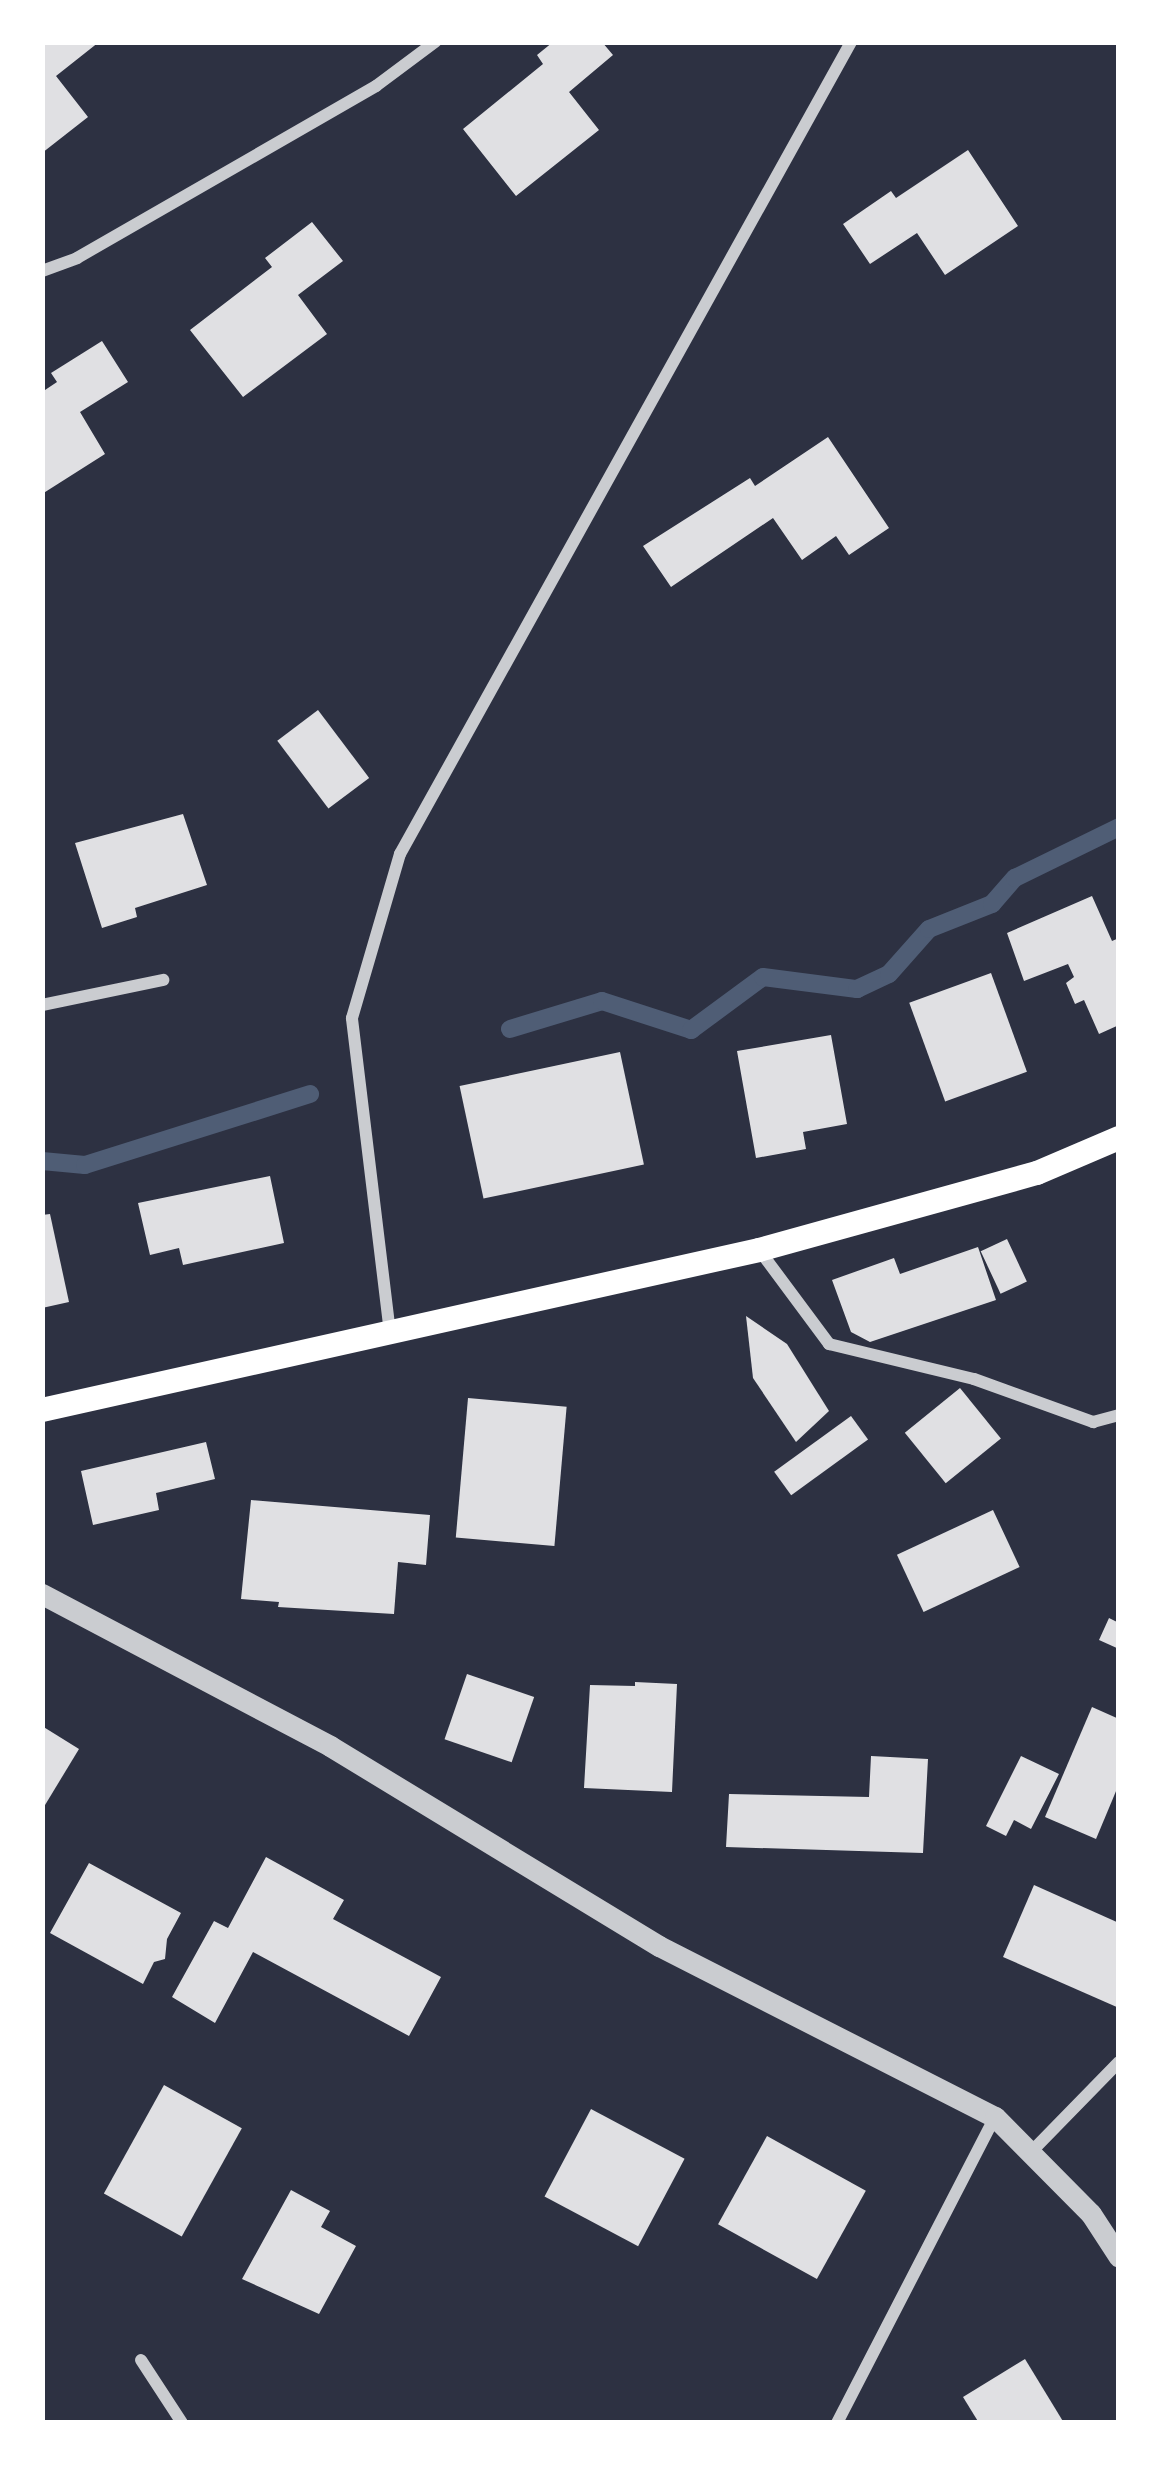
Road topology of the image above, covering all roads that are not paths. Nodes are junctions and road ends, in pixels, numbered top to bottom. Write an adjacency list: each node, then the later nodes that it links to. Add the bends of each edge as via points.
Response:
1 (435, 42): 3 (street, via 376,86)
2 (851, 42): 8 (street, via 400,854 352,1018)
3 (42, 271)
4 (163, 980): 5 (street)
5 (42, 1005)
6 (1119, 1138): 7 (main road, via 1037,1173)
7 (759, 1250): 8 (main road); 10 (street, via 829,1343 974,1379 1094,1422)
8 (390, 1334): 9 (main road)
9 (42, 1410)
10 (1119, 1415)
11 (42, 1594): 13 (street, via 330,1746 659,1946)
12 (1119, 2062): 14 (street)
13 (995, 2117): 14 (street); 18 (street)
14 (1034, 2150): 15 (street)
15 (1119, 2258)
16 (141, 2360): 17 (street)
17 (182, 2423)
18 (837, 2423)

